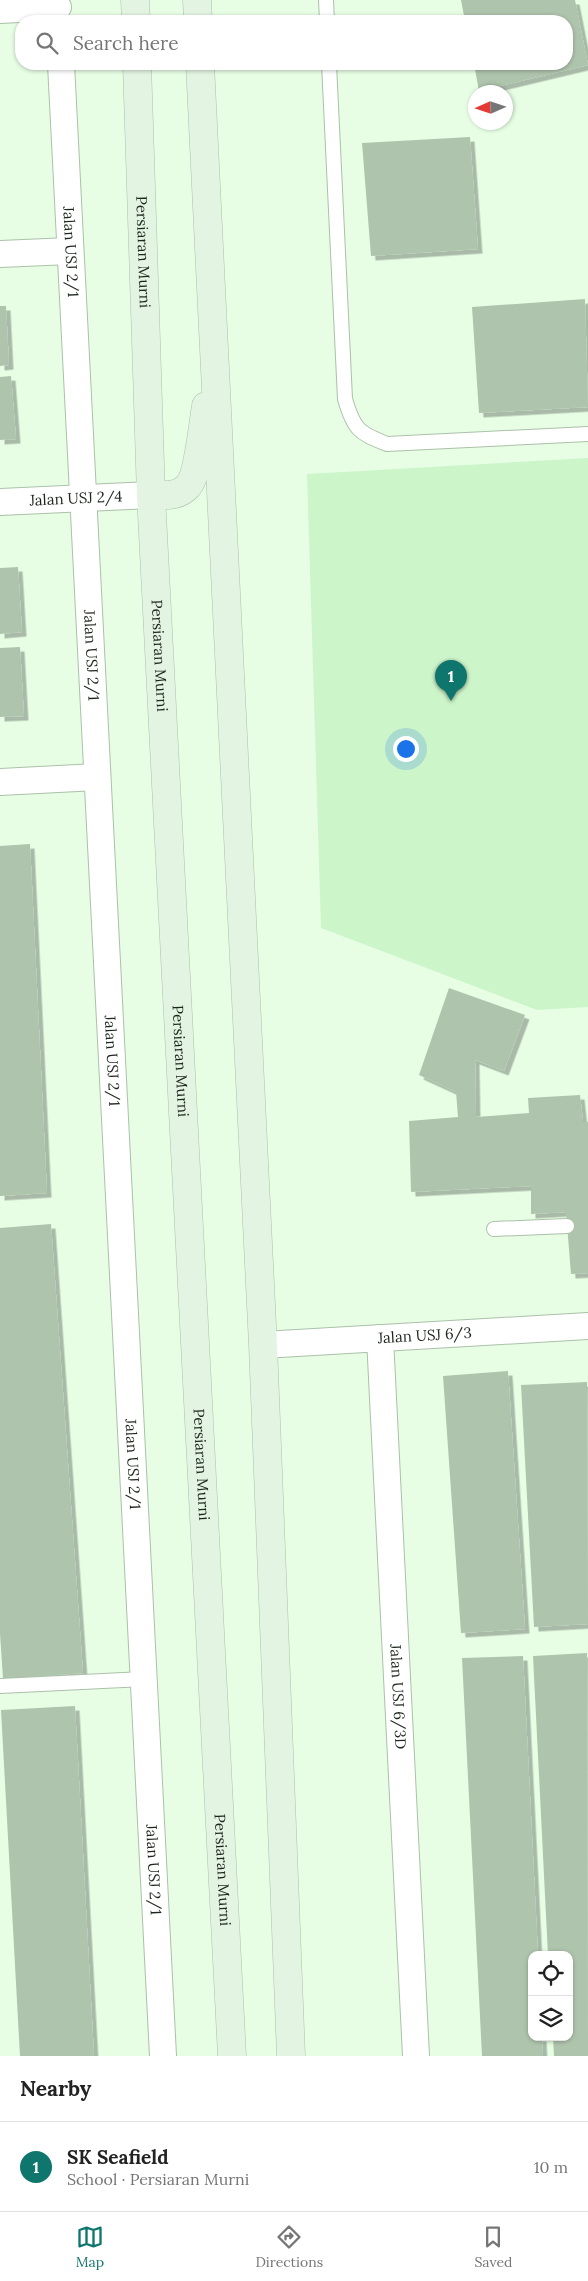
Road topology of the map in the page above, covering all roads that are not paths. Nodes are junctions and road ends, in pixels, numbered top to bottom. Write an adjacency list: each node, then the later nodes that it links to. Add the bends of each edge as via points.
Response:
1 (135, 0): 6 (main road)
2 (197, 0): 7 (main road)
3 (326, 0): 8 (lane)
4 (58, 9): 5 (street)
5 (0, 10)
6 (136, 15)
7 (198, 15)
8 (327, 15)
9 (61, 70): 13 (street, Jalan USJ 2/1)
10 (137, 70): 17 (main road, Persiaran Murni)
11 (200, 70): 15 (main road)
12 (329, 70): 16 (lane, via 345,399 351,421 365,435 387,444)
13 (70, 251): 14 (street); 18 (street, Jalan USJ 2/1)
14 (0, 254)
15 (214, 358): 17 (main road, via 195,472 188,486 174,495); 26 (main road)
16 (588, 434)
17 (151, 495): 18 (street, Jalan USJ 2/4); 30 (main road, Persiaran Murni)
18 (83, 499): 19 (street, Jalan USJ 2/4); 20 (street, Jalan USJ 2/1)
19 (0, 502)
20 (97, 777): 21 (street); 27 (street, Jalan USJ 2/1)
21 (0, 782)
22 (567, 1226): 23 (lane)
23 (494, 1229)
24 (588, 1326): 25 (street, Jalan USJ 6/3)
25 (380, 1338): 26 (street, Jalan USJ 6/3); 32 (street, Jalan USJ 6/3D)
26 (263, 1345): 31 (main road)
27 (144, 1679): 28 (lane); 29 (street, Jalan USJ 2/1)
28 (0, 1686)
29 (163, 2056)
30 (232, 2056)
31 (291, 2056)
32 (416, 2056)

